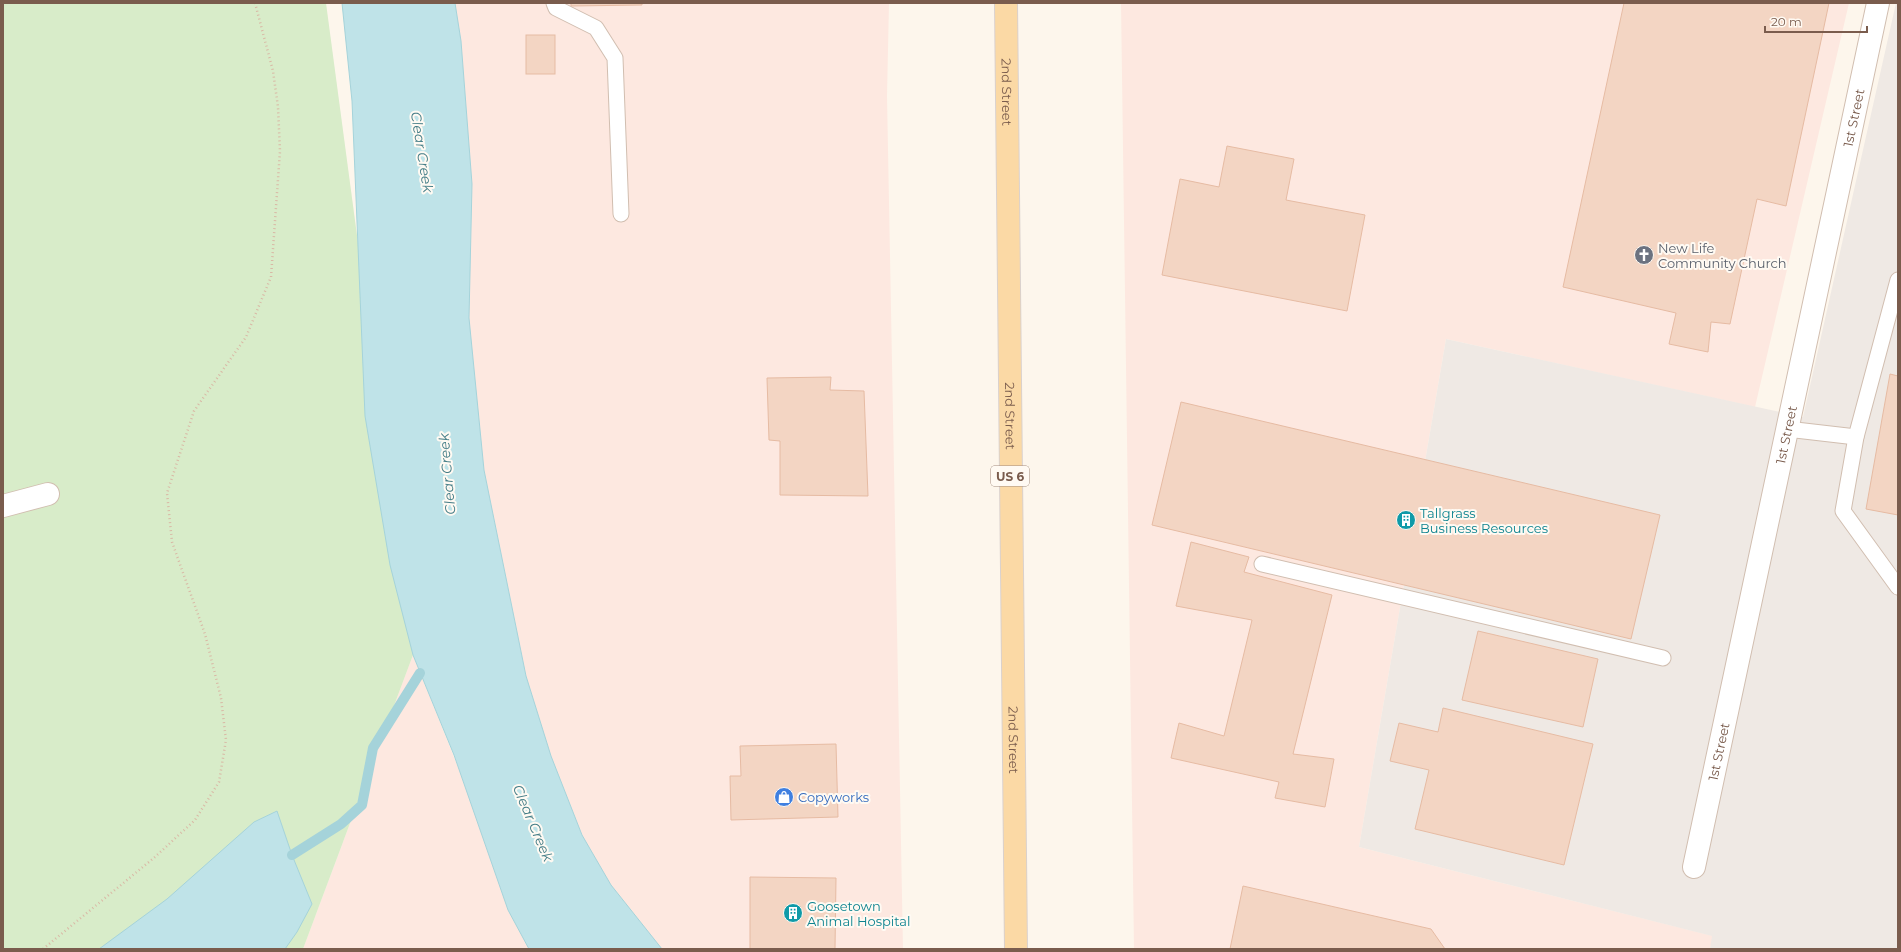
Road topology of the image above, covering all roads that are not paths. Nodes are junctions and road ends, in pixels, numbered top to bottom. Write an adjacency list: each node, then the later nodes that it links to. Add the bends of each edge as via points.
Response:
1 (554, 3): 4 (lane, via 556,8 596,28 615,58)
2 (1006, 3): 14 (main road, 2nd Street / US 6)
3 (1878, 3): 6 (street, 1st Street)
4 (621, 214)
5 (1898, 280): 7 (lane)
6 (1787, 429): 7 (lane); 13 (street, 1st Street)
7 (1856, 437): 11 (lane, via 1843,511)
8 (48, 494): 9 (street)
9 (3, 506)
10 (1262, 564): 12 (lane)
11 (1898, 587)
12 (1663, 658)
13 (1694, 867)
14 (1016, 949)

